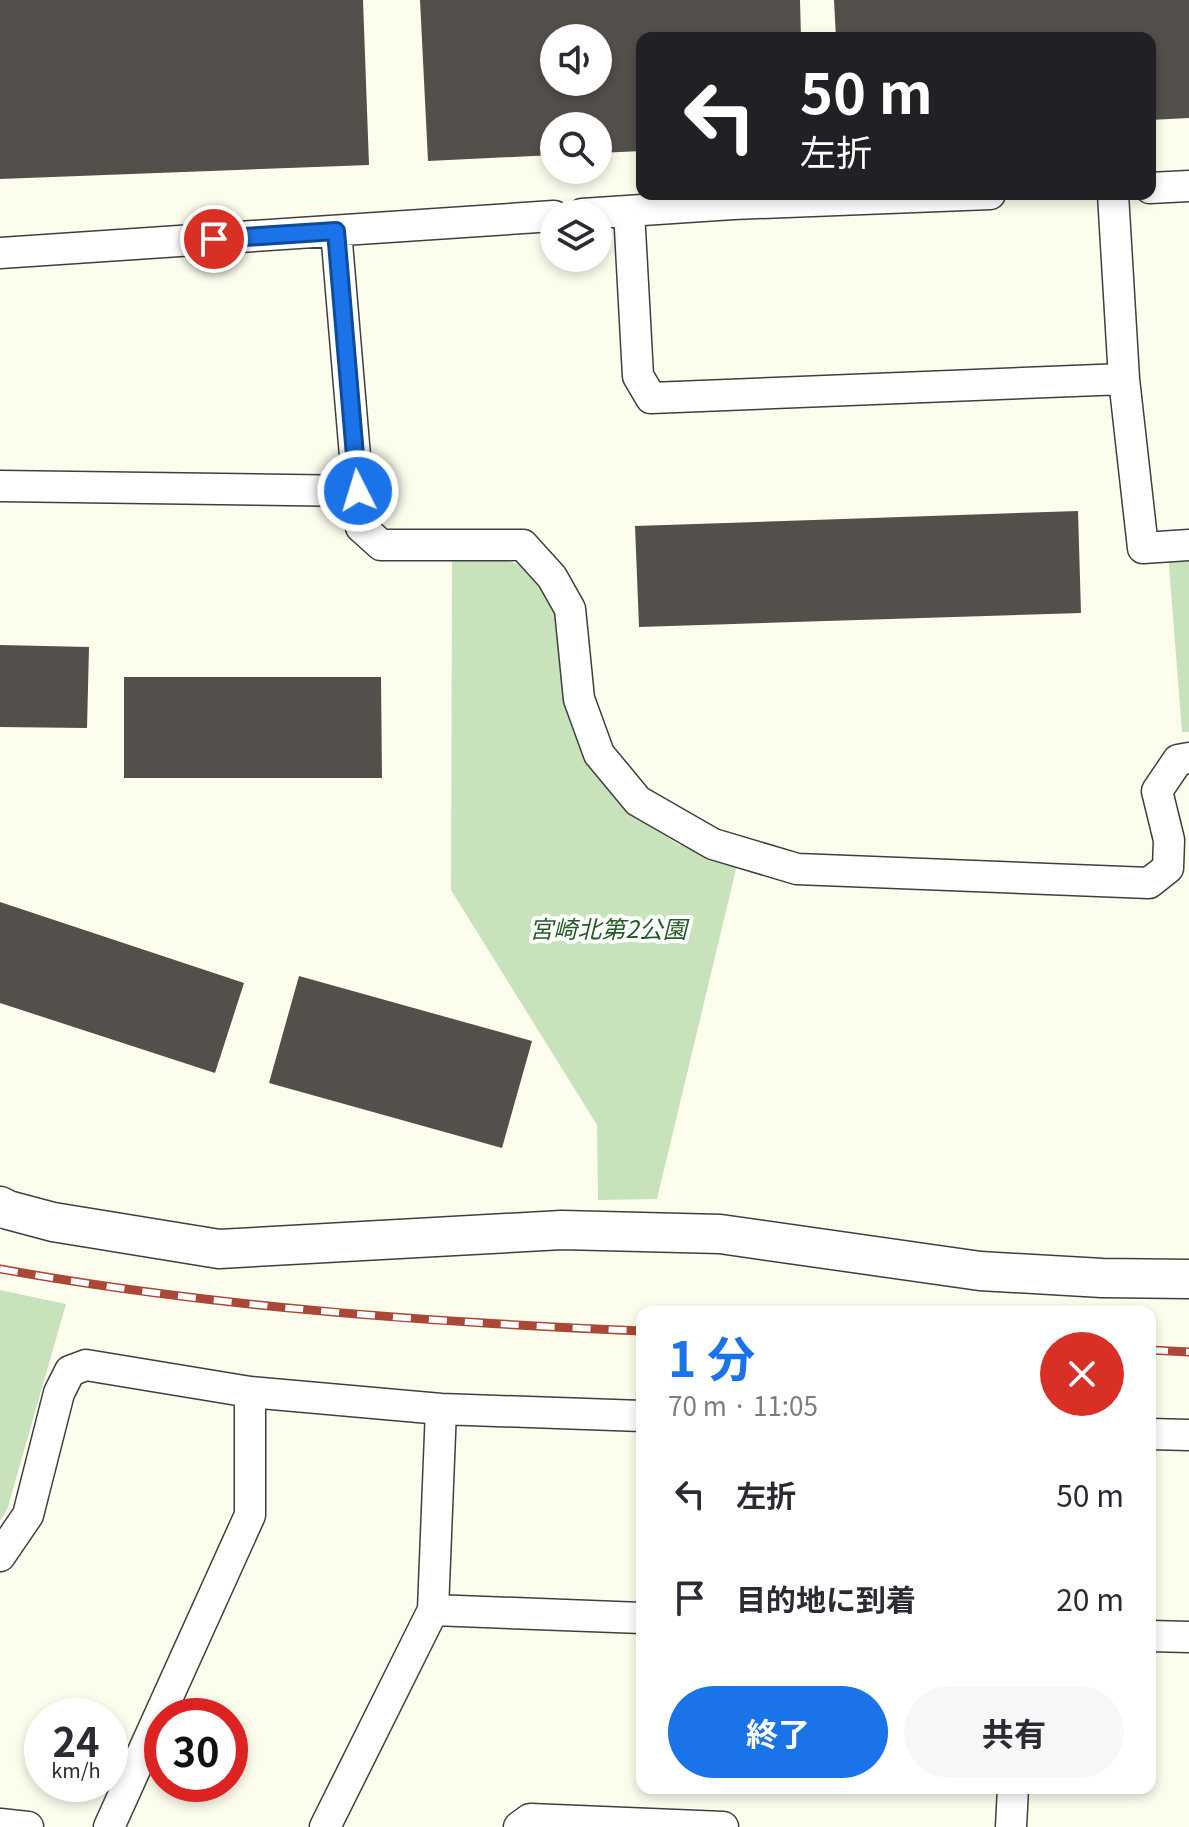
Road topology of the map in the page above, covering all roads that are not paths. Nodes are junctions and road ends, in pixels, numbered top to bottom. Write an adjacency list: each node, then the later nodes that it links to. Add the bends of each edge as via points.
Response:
1 (1189, 186): 2 (street)
2 (1156, 188)
3 (836, 200): 5 (street)
4 (1113, 200): 10 (street)
5 (629, 211): 6 (street); 10 (street, via 638,376 651,398)
6 (612, 212)
7 (540, 217): 8 (street)
8 (336, 231): 9 (street); 12 (street)
9 (0, 253)
10 (1124, 379): 13 (street, via 1143,548)
11 (0, 486): 12 (street)
12 (358, 491): 14 (street, via 361,527 381,545 523,545 552,577 570,609 579,699 599,754 638,801 713,844 797,869 1149,883 1168,868 1169,840 1157,791 1178,760)
13 (1189, 545)
14 (1189, 758)
15 (0, 1206): 16 (street, via 53,1222 219,1249 562,1230 688,1233 980,1271)
16 (1189, 1279)
17 (250, 1392): 18 (street); 22 (street, via 86,1365 70,1371 59,1393 28,1515); 30 (street, via 250,1515)
18 (441, 1409): 19 (street); 23 (street)
19 (636, 1416)
20 (1156, 1434): 21 (street)
21 (1189, 1435)
22 (0, 1556)
23 (433, 1610): 24 (street); 31 (street)
24 (636, 1618)
25 (1156, 1636): 26 (street)
26 (1189, 1637)
27 (1013, 1794): 34 (street)
28 (0, 1824): 29 (street)
29 (28, 1827)
30 (109, 1827)
31 (325, 1827)
32 (519, 1827): 33 (street, via 530,1819)
33 (723, 1827)
34 (1011, 1827)

